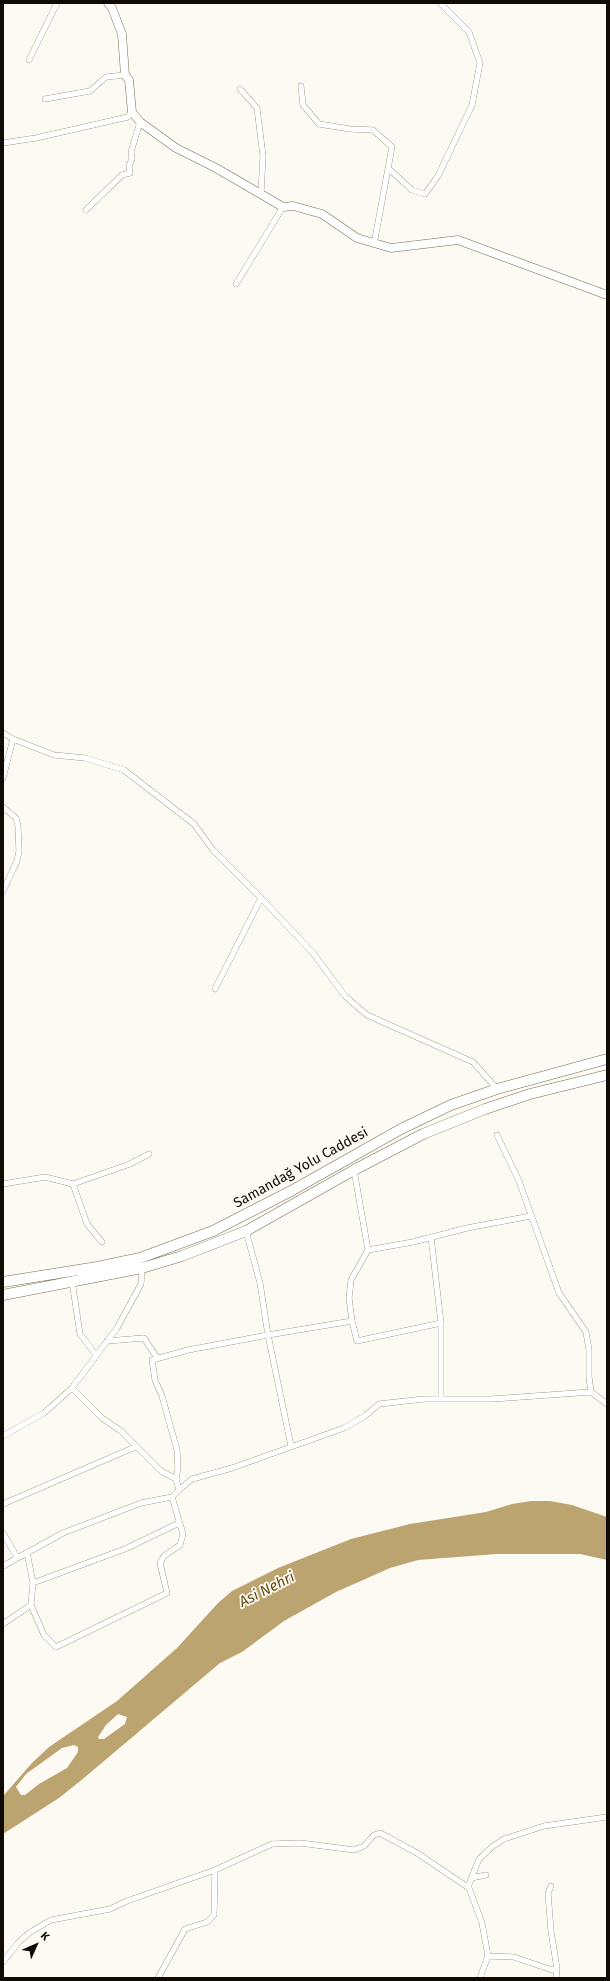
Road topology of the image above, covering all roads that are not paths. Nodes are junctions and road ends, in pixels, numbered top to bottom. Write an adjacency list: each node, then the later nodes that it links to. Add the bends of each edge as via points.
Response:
1 (56, 3): 4 (street)
2 (108, 3): 5 (street, via 122,34)
3 (440, 3): 12 (street, via 469,32 480,63 472,104 438,176 425,194 412,190)
4 (29, 60)
5 (125, 75): 8 (street, via 106,78 90,91); 9 (street, via 129,80)
6 (301, 86): 12 (street, via 303,104 319,124 350,130 373,130 392,147)
7 (240, 89): 13 (street, via 257,108 263,156)
8 (45, 100)
9 (132, 112): 10 (street); 11 (street, via 128,117 120,119)
10 (140, 122): 13 (street, via 176,148); 15 (street, via 131,152 130,173 122,176)
11 (3, 143)
12 (388, 168): 16 (street)
13 (261, 193): 14 (street)
14 (283, 207): 16 (street, via 293,206 322,214 357,238); 17 (street)
15 (86, 210)
16 (374, 244): 18 (street, via 391,248 458,240)
17 (236, 284)
18 (607, 295)
19 (3, 733): 20 (street)
20 (13, 739): 21 (street); 24 (street, via 54,755 85,758 124,770 194,824 213,850)
21 (3, 778)
22 (3, 806): 23 (street, via 16,818 19,851)
23 (3, 891)
24 (261, 898): 25 (street); 28 (street, via 313,953 345,996 367,1015 473,1062)
25 (215, 989)
26 (607, 1059): 28 (highway, Samandağ Yolu Caddesi)
27 (607, 1075): 31 (highway, Samandağ Yolu Caddesi, via 530,1094 485,1109 422,1134)
28 (497, 1089): 39 (highway, Samandağ Yolu Caddesi, via 451,1105 401,1129 291,1191 213,1231)
29 (497, 1135): 34 (street, via 519,1181)
30 (149, 1154): 33 (street, via 130,1164)
31 (354, 1170): 35 (highway, Samandağ Yolu Caddesi); 38 (street)
32 (3, 1184): 33 (street, via 45,1178)
33 (73, 1184): 37 (street, via 87,1224)
34 (531, 1216): 36 (street); 51 (street, via 559,1293 586,1332)
35 (246, 1231): 40 (highway, Samandağ Yolu Caddesi, via 182,1256); 46 (street, via 260,1283)
36 (432, 1237): 38 (street); 45 (street)
37 (102, 1242)
38 (368, 1250): 44 (street, via 351,1280 349,1298)
39 (140, 1258): 40 (street); 42 (highway, Samandağ Yolu Caddesi)
40 (142, 1268): 41 (highway, Samandağ Yolu Caddesi); 47 (street, via 141,1284)
41 (72, 1281): 43 (highway, Samandağ Yolu Caddesi); 48 (street, via 80,1334)
42 (3, 1282)
43 (3, 1295)
44 (352, 1321): 45 (street, via 357,1341); 46 (street)
45 (441, 1323): 52 (street)
46 (268, 1335): 49 (street); 55 (street)
47 (107, 1341): 48 (street); 49 (street, via 144,1338)
48 (96, 1356): 50 (street)
49 (157, 1358): 57 (street, via 152,1360 154,1380 162,1396 177,1450)
50 (72, 1388): 54 (street, via 44,1413); 56 (street, via 102,1418 121,1431)
51 (591, 1392): 52 (street, via 492,1399); 53 (street)
52 (441, 1399): 55 (street, via 379,1404 366,1416 344,1428)
53 (607, 1404)
54 (3, 1436)
55 (291, 1446): 58 (street, via 232,1468 192,1479)
56 (135, 1447): 57 (street, via 160,1471); 60 (street)
57 (176, 1479): 58 (street)
58 (179, 1490): 59 (street)
59 (172, 1497): 61 (street); 63 (street, via 141,1503 63,1532)
60 (3, 1504)
61 (179, 1523): 66 (street, via 125,1550); 67 (street, via 182,1534 180,1545 164,1556 160,1563 167,1593 56,1647 44,1635)
62 (3, 1533): 64 (street)
63 (27, 1552): 64 (street); 66 (street)
64 (17, 1557): 65 (street)
65 (3, 1566)
66 (33, 1583): 67 (street)
67 (31, 1605): 68 (street)
68 (3, 1624)
69 (607, 1817): 72 (street, via 544,1826 504,1839 492,1846 479,1859)
70 (215, 1870): 73 (street, via 272,1844 300,1843 354,1850 364,1846 374,1835 380,1834 417,1853); 76 (street, via 110,1909 51,1920 29,1933); 78 (street, via 214,1915 207,1922 185,1929)
71 (486, 1875): 72 (street)
72 (471, 1878): 73 (street)
73 (468, 1886): 75 (street, via 482,1923)
74 (551, 1886): 77 (street, via 548,1894)
75 (488, 1956): 77 (street, via 514,1958 552,1970); 79 (street)
76 (3, 1962)
77 (557, 1968): 80 (street)
78 (158, 1978)
79 (480, 1978)
80 (556, 1978)

